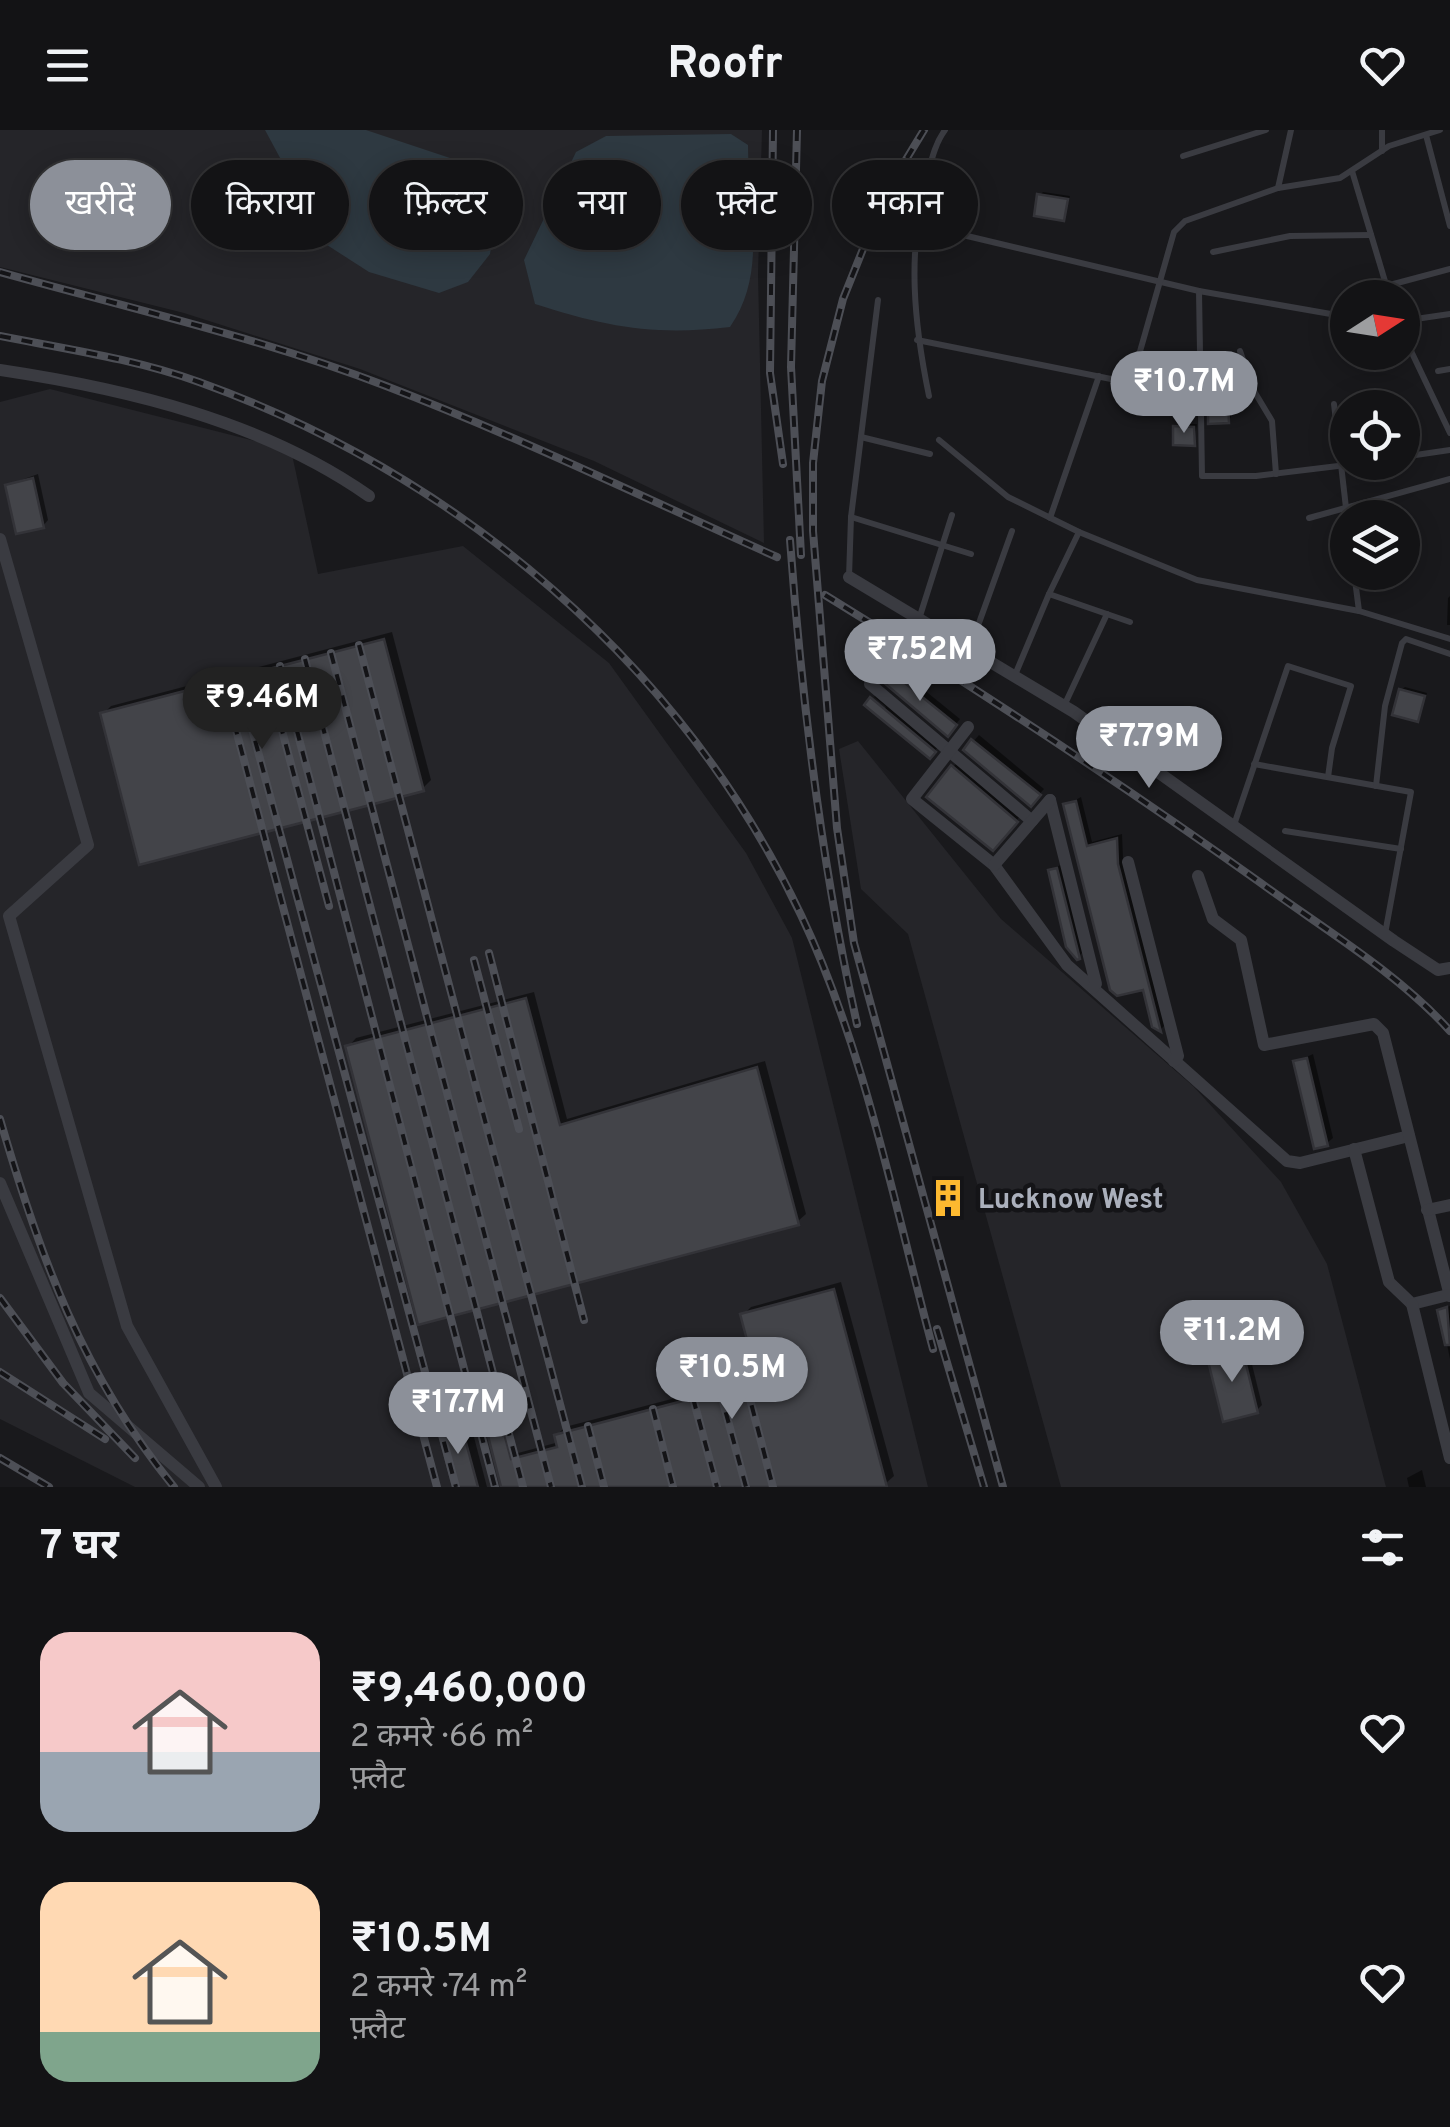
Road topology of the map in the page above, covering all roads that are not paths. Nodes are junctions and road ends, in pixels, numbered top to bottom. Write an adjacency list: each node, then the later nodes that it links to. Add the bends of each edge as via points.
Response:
1 (944, 130): 9 (lane)
2 (1266, 130): 8 (lane)
3 (1290, 130): 11 (lane)
4 (1382, 130): 7 (lane)
5 (1440, 130): 6 (lane)
6 (1426, 135): 7 (lane); 12 (lane)
7 (1382, 151): 10 (lane)
8 (1183, 156)
9 (933, 160)
10 (1352, 170): 11 (lane); 13 (lane)
11 (1278, 188): 20 (lane, via 1185,221 1174,232)
12 (1450, 226)
13 (1371, 235): 16 (lane, via 1290,236); 18 (lane)
14 (978, 239): 20 (lane)
15 (914, 250): 26 (lane)
16 (1212, 252)
17 (1450, 268): 19 (lane)
18 (1384, 280)
19 (1407, 280)
20 (1160, 282): 21 (lane); 32 (lane, via 1131,383)
21 (1199, 291): 23 (lane); 41 (lane, via 1202,476)
22 (878, 300): 35 (lane)
23 (1330, 314)
24 (1450, 314): 25 (lane)
25 (1420, 318)
26 (918, 340): 32 (lane); 33 (lane)
27 (1240, 350): 41 (lane, via 1272,422)
28 (1450, 369): 31 (lane)
29 (0, 370): 43 (street, via 79,382 274,439)
30 (1420, 370): 34 (lane)
31 (1438, 371)
32 (1099, 376): 48 (lane)
33 (929, 396)
34 (1450, 433)
35 (861, 437): 38 (lane); 47 (lane)
36 (939, 440): 48 (lane, via 1008,497)
37 (1450, 450): 39 (lane)
38 (930, 454)
39 (1420, 455)
40 (1330, 468): 41 (lane)
41 (1276, 474)
42 (1450, 479): 44 (lane)
43 (369, 496)
44 (1374, 500)
45 (1330, 512): 49 (lane)
46 (952, 516): 53 (lane)
47 (851, 517): 53 (lane); 55 (lane)
48 (1050, 518): 51 (lane)
49 (1309, 518)
50 (1012, 531): 63 (lane)
51 (1080, 532): 57 (lane); 58 (lane, via 1197,580)
52 (0, 539): 93 (street, via 88,845 9,916 127,1326)
53 (943, 545): 54 (lane); 60 (lane)
54 (971, 554)
55 (849, 577): 60 (street)
56 (1356, 590): 58 (lane)
57 (1048, 594): 59 (lane); 65 (lane)
58 (1358, 611): 62 (lane)
59 (1107, 614): 61 (lane); 67 (lane)
60 (919, 619): 63 (street)
61 (1130, 622)
62 (1450, 638)
63 (970, 649): 65 (street)
64 (1450, 654): 72 (lane, via 1402,643 1385,706)
65 (1015, 676): 67 (street)
66 (870, 684): 69 (street)
67 (1064, 706): 74 (street)
68 (968, 727): 69 (street)
69 (949, 751): 73 (street); 78 (street, via 912,799)
70 (1254, 764): 71 (lane); 71 (lane, via 1288,666 1351,686); 74 (lane)
71 (1328, 777): 72 (lane)
72 (1376, 786): 76 (lane, via 1412,792)
73 (1032, 821): 78 (street); 82 (street, via 1050,800)
74 (1234, 826): 80 (street)
75 (1285, 831): 76 (lane)
76 (1401, 849): 80 (lane)
77 (1128, 862): 83 (street, via 1178,1056)
78 (994, 864): 82 (street, via 1067,965)
79 (1198, 876): 84 (street, via 1213,919 1241,940 1264,1045 1374,1024 1383,1033)
80 (1385, 934): 81 (street, via 1438,970)
81 (1450, 968)
82 (1093, 988): 83 (street)
83 (1174, 1062): 85 (street, via 1287,1161)
84 (1409, 1136): 85 (street); 88 (street)
85 (1354, 1149): 90 (street, via 1388,1282)
86 (0, 1183): 92 (street, via 89,1393)
87 (1450, 1204): 88 (street)
88 (1427, 1210): 89 (street)
89 (1449, 1296): 90 (street)
90 (1412, 1304): 91 (street)
91 (1450, 1458)
92 (199, 1487)
93 (216, 1487)

